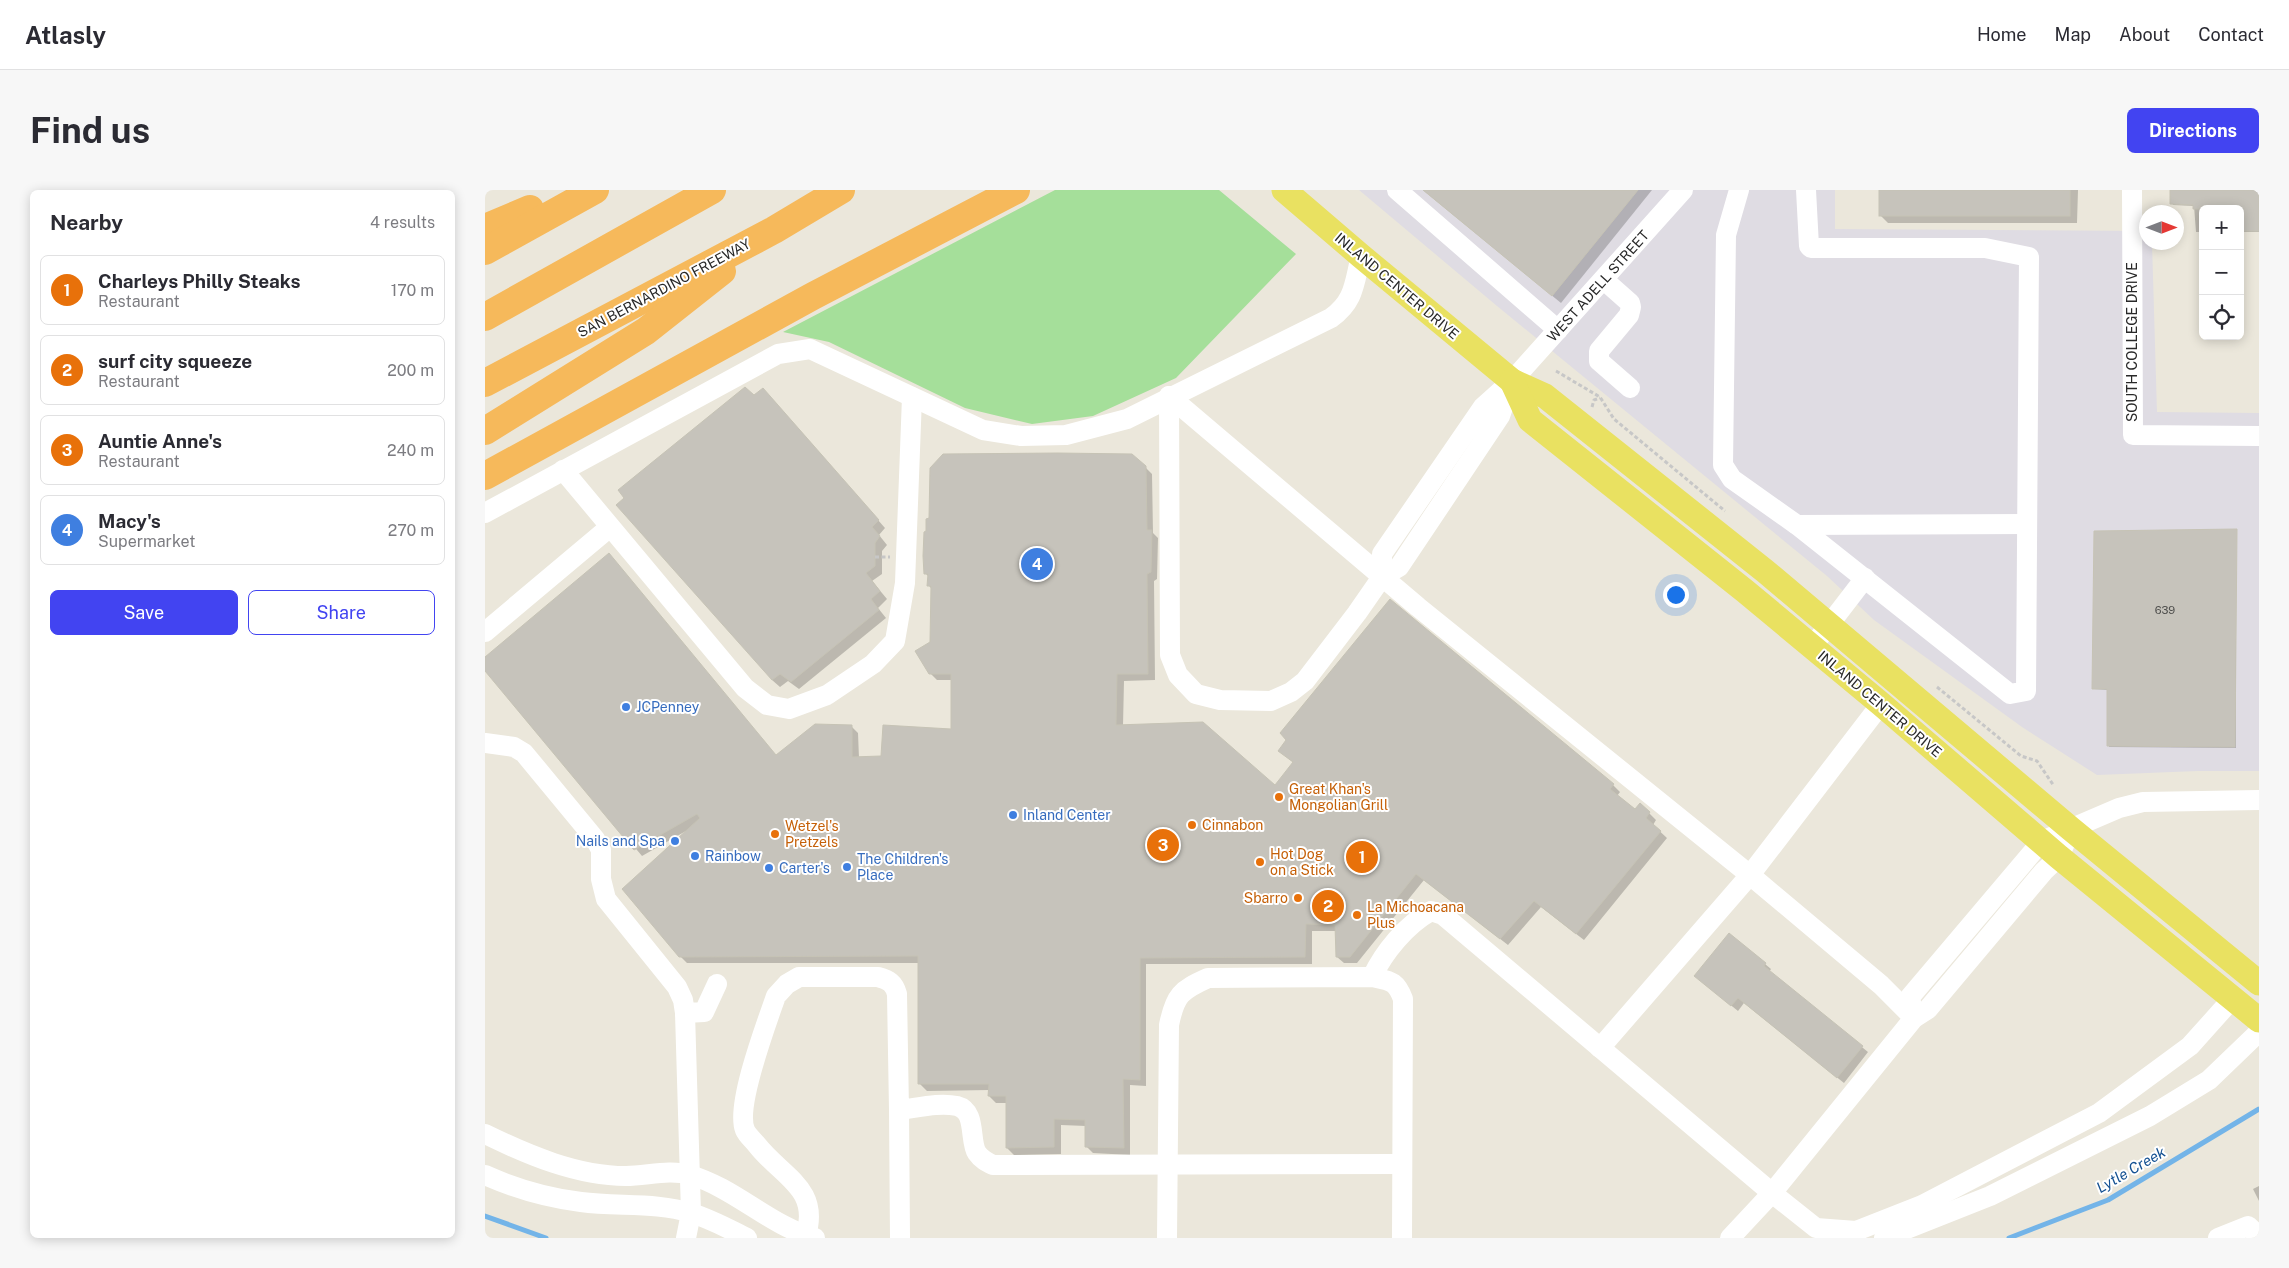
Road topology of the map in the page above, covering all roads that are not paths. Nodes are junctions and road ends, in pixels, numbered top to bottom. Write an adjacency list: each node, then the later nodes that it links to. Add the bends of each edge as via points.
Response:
1 (579, 190): 12 (highway)
2 (595, 190): 14 (highway)
3 (712, 190): 17 (highway)
4 (841, 190): 13 (highway, SAN BERNARDINO FREEWAY)
5 (1015, 190): 27 (highway, via 813,296)
6 (1284, 190): 15 (main road, INLAND CENTER DRIVE)
7 (1397, 190): 18 (street)
8 (1683, 190): 16 (street, WEST ADELL STREET)
9 (1739, 190): 30 (street, via 1726,235 1723,466 1732,479)
10 (1806, 190): 29 (street, via 1811,248 1985,248 2029,257)
11 (2132, 190): 25 (street, SOUTH COLLEGE DRIVE, via 2133,435)
12 (485, 228)
13 (774, 230): 20 (highway, SAN BERNARDINO FREEWAY); 24 (highway, via 646,331)
14 (485, 251)
15 (1361, 256): 19 (main road, INLAND CENTER DRIVE); 22 (street, via 1344,309)
16 (1604, 280): 18 (street, WEST ADELL STREET); 21 (street, via 1630,303 1631,308 1629,315 1599,351 1599,361)
17 (485, 317)
18 (1558, 330): 19 (street, WEST ADELL STREET)
19 (1512, 382): 32 (street, via 1499,416 1399,567); 34 (main road, INLAND CENTER DRIVE, via 1545,396); 36 (main road, INLAND CENTER DRIVE, via 1530,420)
20 (485, 383)
21 (1630, 388)
22 (1169, 396): 23 (street, via 1127,419 1097,428 1066,435 1021,436 983,430); 32 (street); 32 (street, via 1170,655 1178,675 1196,694 1220,700 1271,701 1291,692 1305,681)
23 (912, 397): 26 (street, via 810,348 777,354); 31 (street, via 905,583 895,641 873,664 827,695 789,709 767,705 745,688)
24 (485, 431)
25 (2259, 436)
26 (563, 470): 28 (street); 31 (street)
27 (485, 476)
28 (485, 513)
29 (2027, 524): 30 (street); 33 (street, via 2026,691 2010,694)
30 (1797, 525): 33 (street)
31 (611, 526): 35 (street)
32 (1382, 577): 42 (street)
33 (1865, 578): 34 (street)
34 (1830, 625): 36 (street); 40 (main road, INLAND CENTER DRIVE)
35 (485, 632)
36 (1812, 647): 37 (main road, INLAND CENTER DRIVE)
37 (1881, 704): 41 (main road, INLAND CENTER DRIVE); 42 (street)
38 (485, 743): 47 (street, via 514,747 525,754 595,839 601,850 601,879 606,899 677,987)
39 (2259, 800): 40 (street, via 2143,802 2119,808)
40 (2071, 829): 41 (street); 44 (main road, INLAND CENTER DRIVE)
41 (2050, 849): 46 (main road, INLAND CENTER DRIVE); 48 (street, via 1910,997)
42 (1750, 875): 48 (street, via 1881,985); 51 (street)
43 (1372, 977): 51 (street, via 1380,960 1417,918 1431,911 1443,915); 54 (street, via 1398,986 1403,999); 55 (street, via 1208,978 1187,987 1173,1004 1169,1025)
44 (2259, 983)
45 (717, 984): 47 (street, via 704,1012)
46 (2233, 998): 49 (main road, INLAND CENTER DRIVE); 58 (street, via 2189,1046 2099,1113 1922,1205 1856,1231 1816,1228)
47 (685, 1013): 57 (street)
48 (1914, 1018): 58 (street)
49 (2259, 1020)
50 (2259, 1032): 67 (street, via 2209,1080 2150,1116 1990,1196)
51 (1600, 1048): 58 (street)
52 (899, 1110): 55 (street, via 958,1106 971,1122 977,1153 993,1165); 61 (street, via 895,986 878,977 799,977 787,984 772,1008 745,1097 743,1117 745,1130 807,1200); 63 (street)
53 (485, 1134): 57 (street, via 523,1152 597,1174)
54 (1402, 1164): 55 (street); 65 (street)
55 (1167, 1165): 64 (street)
56 (485, 1175): 59 (street, via 535,1192 580,1202 662,1208)
57 (689, 1175): 59 (street); 61 (street, via 713,1184)
58 (1772, 1192): 66 (street)
59 (689, 1224): 62 (street, via 717,1223)
60 (2259, 1236): 68 (street, via 2248,1226)
61 (811, 1237)
62 (747, 1238)
63 (900, 1238)
64 (1167, 1238)
65 (1402, 1238)
66 (1730, 1238)
67 (1884, 1238)
68 (2218, 1238)

